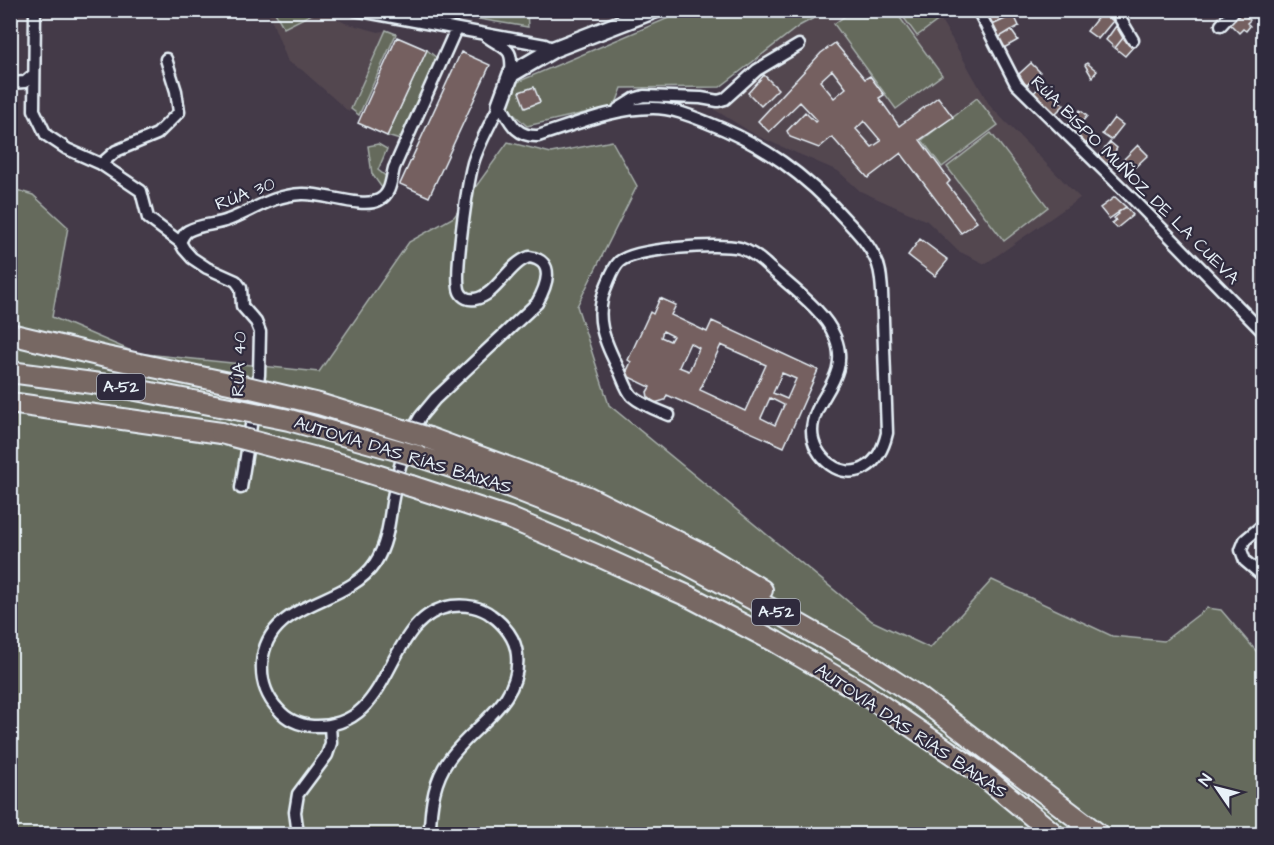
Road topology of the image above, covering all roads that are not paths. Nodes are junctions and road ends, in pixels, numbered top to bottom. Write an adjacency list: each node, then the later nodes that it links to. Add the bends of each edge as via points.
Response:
1 (35, 10): 15 (street, RÚA 40)
2 (356, 10): 8 (street)
3 (656, 10): 12 (street)
4 (978, 10): 21 (street, RÚA BISPO MUÑOZ DE LA CUEVA, via 1016,84)
5 (1115, 10): 10 (street)
6 (1235, 10): 7 (street)
7 (1221, 25)
8 (456, 29): 9 (street); 20 (street, RÚA 30, via 384,196 370,203 317,194 273,199 227,220 189,230)
9 (483, 34): 12 (street); 14 (street, via 511,53)
10 (1133, 40)
11 (799, 45): 18 (street, via 757,70 725,99 644,96)
12 (554, 50): 14 (street)
13 (166, 59): 19 (street, via 179,112 158,134 116,151)
14 (512, 74): 17 (street)
15 (33, 75): 16 (street, via 25,82); 19 (street, RÚA 40, via 34,110 46,135)
16 (10, 83)
17 (500, 104): 18 (street, via 514,127 528,136); 30 (street, via 473,165 461,242 461,294 475,300 485,296 529,257 543,264 546,284 537,303 435,399 414,424 396,483 383,547 368,572 358,581 296,611 271,635 262,666 269,696 289,719 300,724)
18 (615, 111): 25 (street, via 652,108 677,112 734,134 784,161 824,196 862,238 880,272 888,433 883,448 867,467 847,471 836,468 817,452 812,429 835,379 839,363 836,338 821,315 765,263 739,248 712,246 654,251 620,262 601,296 600,323 631,395)
19 (101, 164): 20 (street, RÚA 40, via 141,191 148,218)
20 (180, 242): 26 (street, RÚA 40, via 192,258 236,281 241,288 242,306 260,332 259,375)
21 (1263, 333)
22 (10, 334): 29 (highway, bridge, via 319,404 429,438 588,497 704,555 866,653)
23 (10, 372): 29 (highway, AUTOVÍA DAS RÍAS BAIXAS / A-52, bridge, via 115,386 289,420 500,483 599,522 687,564 850,653)
24 (10, 403): 33 (highway, AUTOVÍA DAS RÍAS BAIXAS / A-52, bridge, via 221,433 339,464 509,518 690,597 776,642 860,691 980,773)
25 (669, 415)
26 (241, 488)
27 (1263, 524): 28 (street, via 1245,540 1241,550 1245,561)
28 (1263, 577)
29 (920, 698): 34 (highway, AUTOVÍA DAS RÍAS BAIXAS / A-52)
30 (330, 725): 31 (street, via 327,755 298,794); 32 (street, via 362,709 379,687 404,640 429,614 462,605 483,610 499,621 516,648 515,680 502,704 464,739 446,762 432,802)
31 (298, 834)
32 (430, 834)
33 (1054, 834)
34 (1098, 834)

